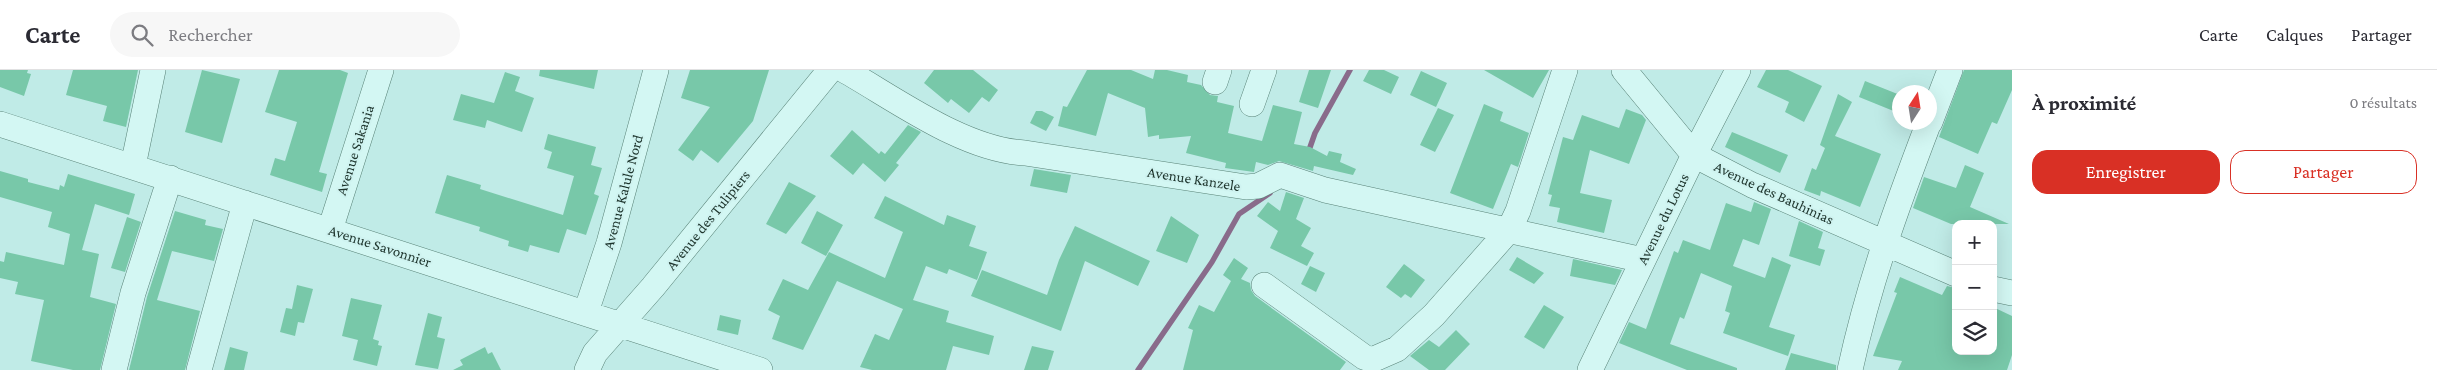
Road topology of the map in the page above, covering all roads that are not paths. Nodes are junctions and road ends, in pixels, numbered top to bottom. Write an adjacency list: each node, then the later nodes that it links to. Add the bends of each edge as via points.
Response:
1 (153, 70): 16 (street)
2 (381, 70): 19 (street, Avenue Sakania)
3 (656, 70): 27 (street, Avenue Kalule Nord, via 609,243)
4 (830, 70): 28 (street, Avenue des Tulipiers)
5 (844, 70): 20 (street, Avenue Kanzele, via 941,126 985,147 1004,152 1246,187 1284,176 1325,190)
6 (1264, 70): 12 (street)
7 (1565, 70): 20 (street)
8 (1624, 70): 15 (street, Avenue des Bauhinias)
9 (1738, 70): 15 (street, Avenue du Lotus)
10 (1950, 70): 11 (street)
11 (1937, 102)
12 (1252, 104)
13 (0, 124): 16 (street, Avenue Savonnier)
14 (1926, 130): 21 (street)
15 (1694, 155): 21 (street, Avenue des Bauhinias, via 1752,185); 22 (street, Avenue du Lotus)
16 (133, 166): 17 (street, Avenue Savonnier)
17 (170, 178): 18 (street, Avenue Savonnier); 29 (street, via 133,293)
18 (245, 203): 19 (street, Avenue Savonnier); 30 (street)
19 (330, 230): 27 (street, Avenue Savonnier)
20 (1509, 230): 22 (street, Avenue Kanzele); 24 (street, via 1434,315 1397,349 1372,360)
21 (1884, 241): 23 (street, Avenue des Bauhinias); 34 (street)
22 (1643, 260): 33 (street, Avenue du Lotus)
23 (1952, 272)
24 (1264, 285)
25 (1997, 290): 26 (street)
26 (2012, 293)
27 (586, 312): 28 (street, Avenue Savonnier)
28 (620, 324): 31 (street, Avenue des Tulipiers, via 595,354); 32 (street, Avenue Savonnier)
29 (114, 370)
30 (199, 370)
31 (587, 370)
32 (760, 370)
33 (1590, 370)
34 (1850, 370)

